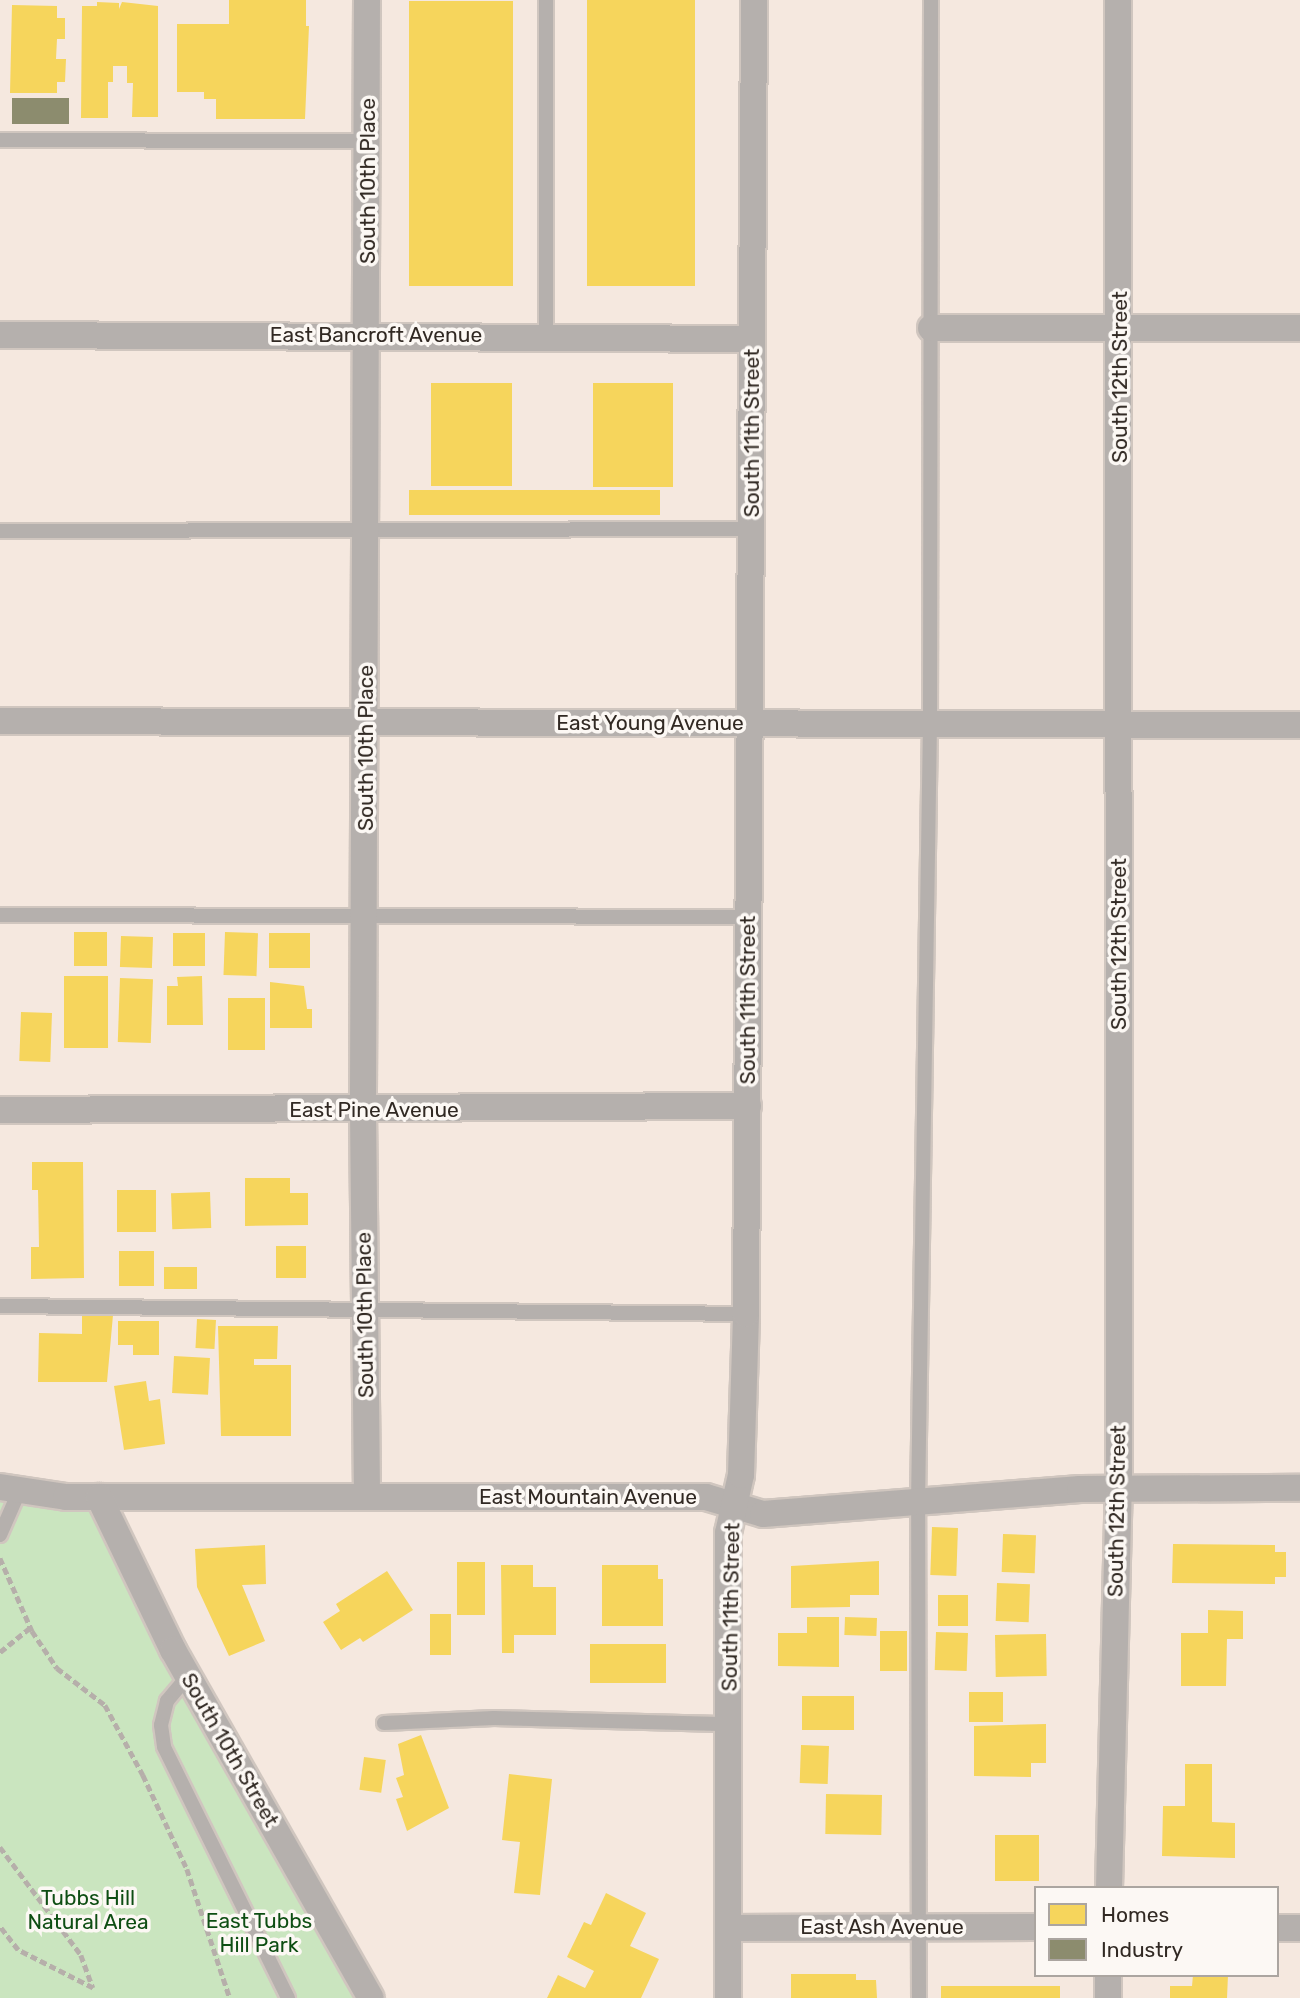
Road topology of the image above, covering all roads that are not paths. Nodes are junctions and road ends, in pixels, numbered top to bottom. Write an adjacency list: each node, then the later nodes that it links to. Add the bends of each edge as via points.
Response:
1 (367, 0): 7 (street, South 10th Place)
2 (546, 0): 13 (lane)
3 (754, 0): 14 (street, South 11th Street)
4 (931, 0): 8 (lane)
5 (1118, 0): 9 (street, South 12th Street)
6 (0, 140): 7 (lane)
7 (369, 141): 11 (street, South 10th Place)
8 (931, 328): 9 (street); 21 (lane)
9 (1120, 328): 10 (street); 22 (street, South 12th Street)
10 (1300, 328)
11 (367, 334): 12 (street, East Bancroft Avenue); 13 (street, East Bancroft Avenue); 16 (street, South 10th Place)
12 (0, 335)
13 (546, 336): 14 (street, East Bancroft Avenue)
14 (752, 339): 15 (street, South 11th Street)
15 (751, 529): 16 (lane); 20 (street, South 11th Street)
16 (366, 530): 17 (lane); 19 (street, South 10th Place)
17 (0, 531)
18 (0, 722): 19 (street, East Young Avenue)
19 (366, 722): 20 (street, East Young Avenue); 25 (street, South 10th Place)
20 (750, 723): 21 (street, East Young Avenue); 26 (street, South 11th Street)
21 (930, 724): 22 (street, East Young Avenue); 38 (lane)
22 (1120, 724): 23 (street, East Young Avenue); 33 (street, South 12th Street)
23 (1300, 725)
24 (0, 915): 25 (lane)
25 (365, 916): 26 (lane); 29 (street, South 10th Place)
26 (748, 917): 27 (street, South 11th Street)
27 (747, 1106): 29 (street, East Pine Avenue); 32 (street, South 11th Street)
28 (0, 1110): 29 (street, East Pine Avenue)
29 (363, 1111): 31 (street, South 10th Place)
30 (0, 1306): 31 (lane)
31 (364, 1310): 32 (lane); 37 (street, South 10th Place)
32 (746, 1314): 39 (street, South 11th Street, via 741,1475)
33 (1119, 1488): 34 (street, East Mountain Avenue); 38 (street, East Mountain Avenue); 44 (street, South 12th Street)
34 (1300, 1488)
35 (9, 1490): 36 (street, East Mountain Avenue); 40 (lane)
36 (99, 1497): 37 (street, East Mountain Avenue); 41 (street, South 10th Street)
37 (367, 1497): 39 (street, East Mountain Avenue, via 706,1497)
38 (918, 1504): 39 (street, East Mountain Avenue, via 763,1514); 45 (lane)
39 (734, 1505): 43 (street, South 11th Street, via 728,1533)
40 (0, 1535)
41 (188, 1676): 51 (lane, via 167,1701 161,1725 164,1747); 52 (street, South 10th Street)
42 (384, 1723): 43 (lane, via 494,1718)
43 (730, 1724): 47 (street, South 11th Street)
44 (1110, 1886)
45 (919, 1927): 46 (street, East Ash Avenue); 47 (street, East Ash Avenue); 54 (lane)
46 (1034, 1927)
47 (728, 1928): 53 (street, South 11th Street)
48 (1279, 1928): 49 (street)
49 (1300, 1928)
50 (1108, 1977): 55 (street)
51 (288, 1998)
52 (371, 1998)
53 (728, 1998)
54 (919, 1998)
55 (1108, 1998)

